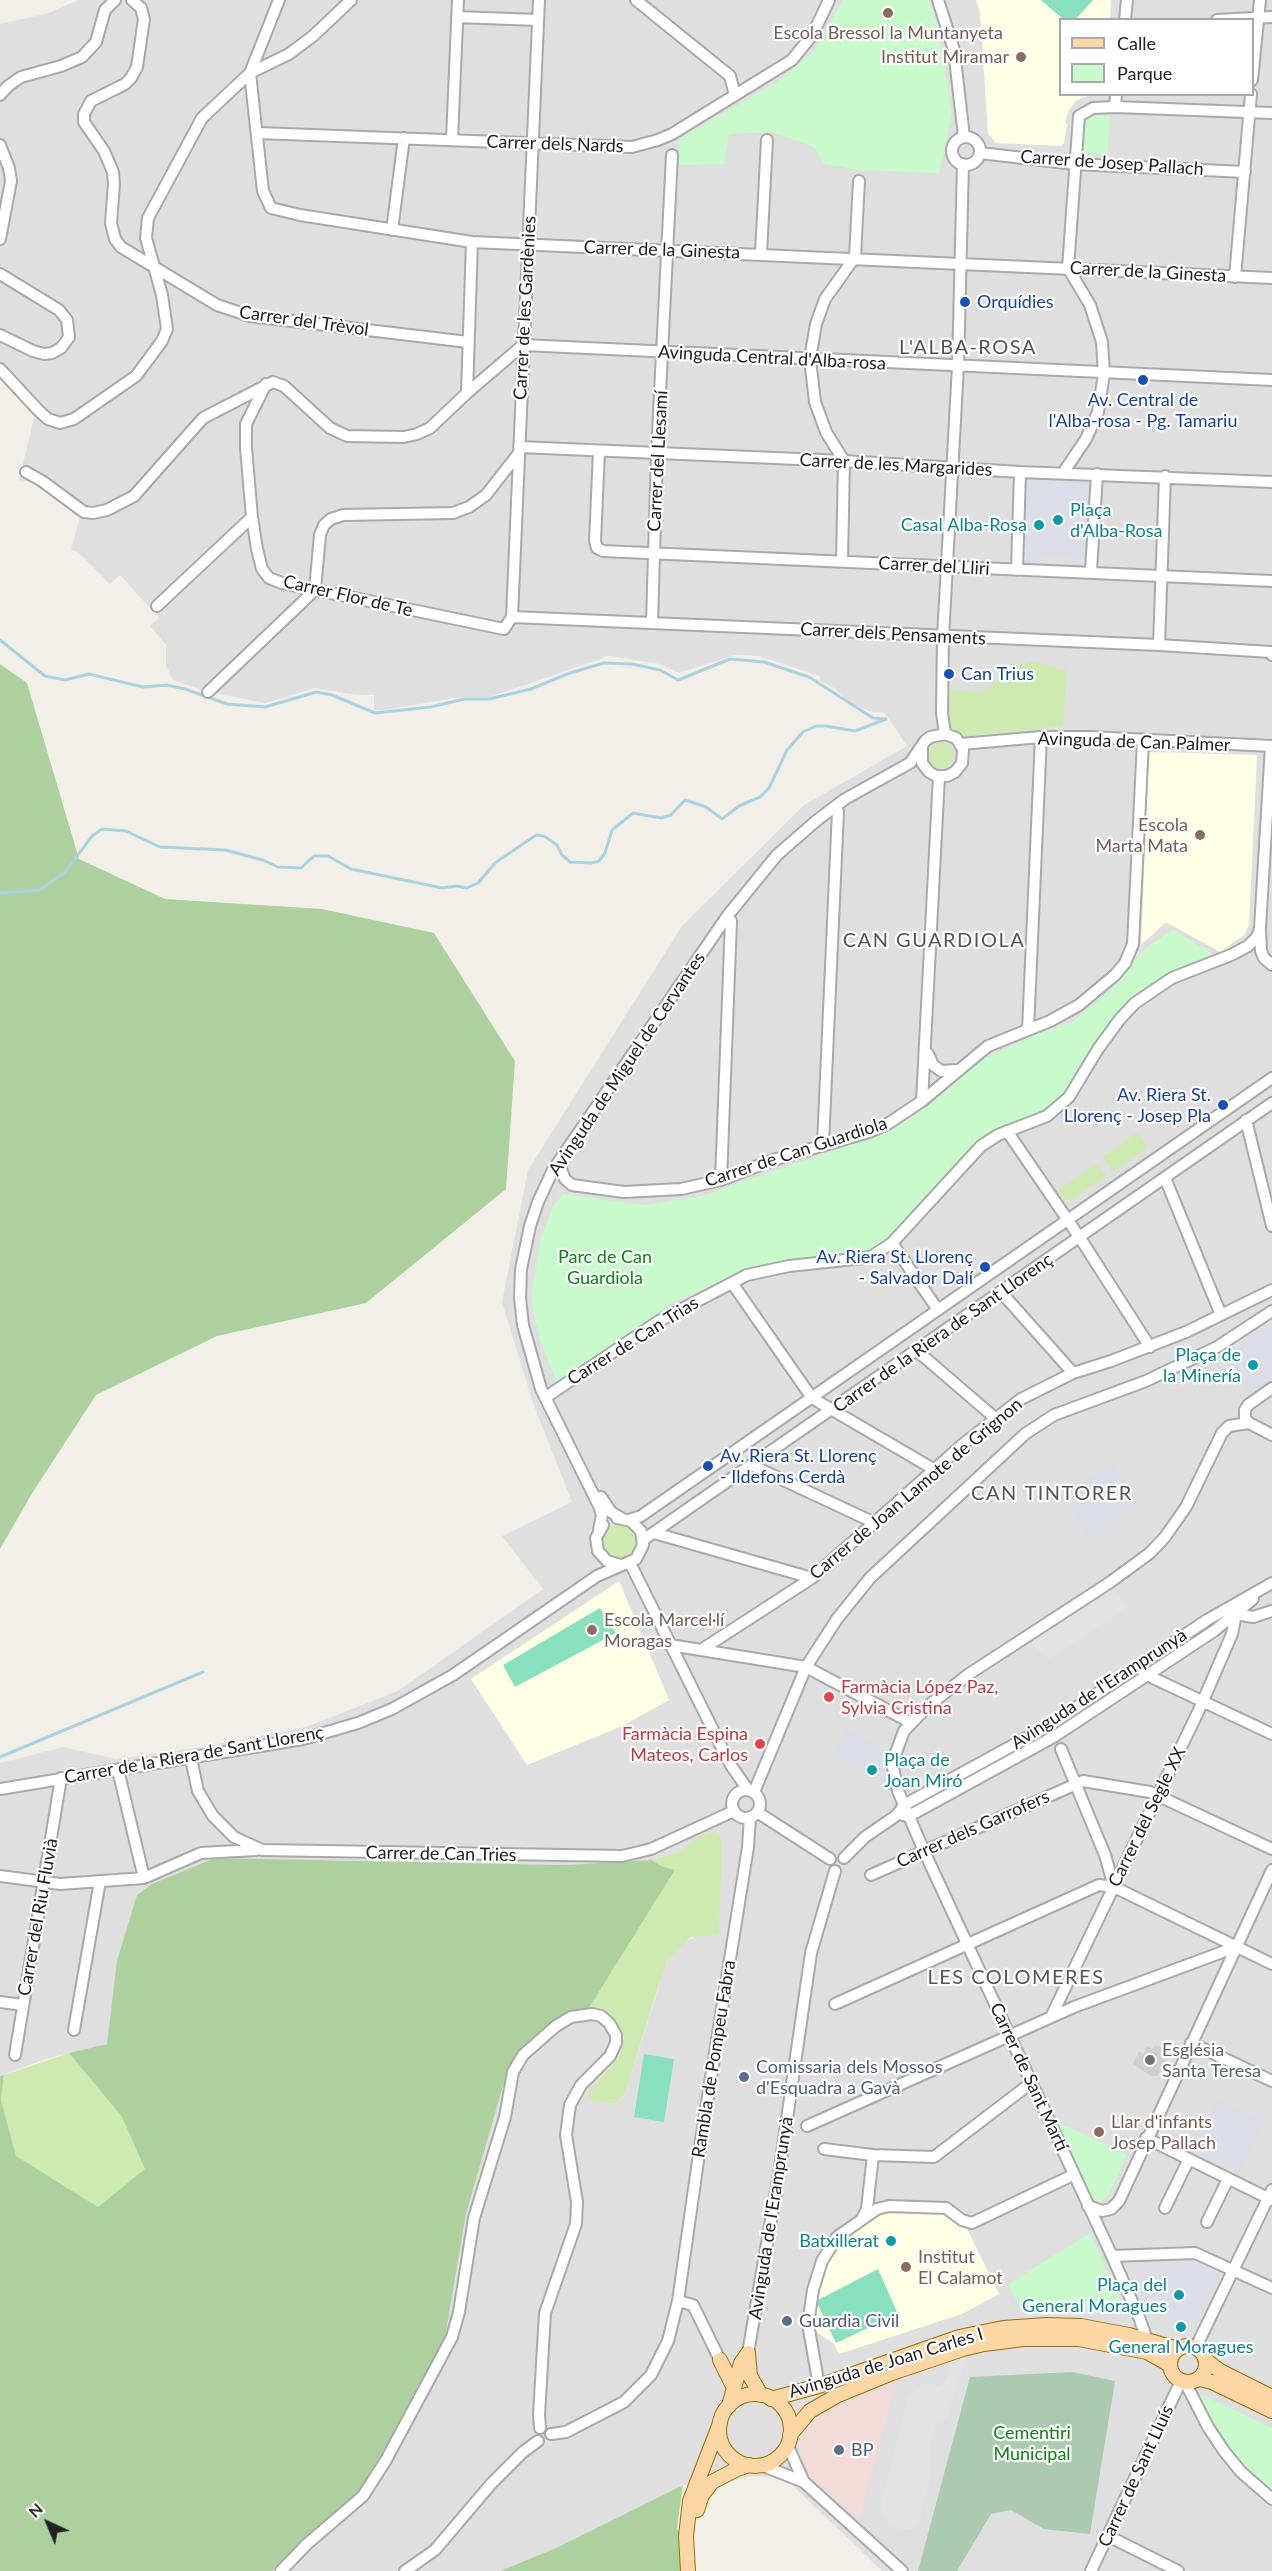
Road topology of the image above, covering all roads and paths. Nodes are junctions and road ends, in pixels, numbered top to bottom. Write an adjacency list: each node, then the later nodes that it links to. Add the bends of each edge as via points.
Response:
1 (115, 0): 20 (street, via 103,15 96,42 82,57 21,77)
2 (279, 0): 19 (street, Carrer de la Ginesta)
3 (351, 0): 19 (street, via 289,54)
4 (458, 0): 12 (street)
5 (539, 0): 17 (street, Carrer de les Gardènies)
6 (636, 0): 21 (street, via 730,76)
7 (829, 0): 21 (street, Carrer dels Nards, via 813,34 792,60)
8 (938, 0): 28 (street, via 954,50)
9 (1127, 0): 14 (street)
10 (1260, 0): 16 (street)
11 (134, 1): 48 (street, Carrer del Trèvol, via 144,19 137,67 125,84 86,106 84,122 113,172 111,223 115,239 129,254)
12 (457, 17): 17 (street); 30 (street)
13 (1272, 17): 16 (street)
14 (1125, 18)
15 (1254, 18): 16 (street)
16 (1259, 18): 18 (street)
17 (538, 20): 32 (street, Carrer de les Gardènies)
18 (1254, 62)
19 (250, 73): 27 (street, Carrer de la Ginesta); 48 (street, via 202,118 148,218 146,238)
20 (0, 95)
21 (735, 95): 32 (street, Carrer dels Nards, via 658,140 632,147)
22 (1116, 96): 24 (street)
23 (1251, 96): 25 (street)
24 (1115, 107): 25 (street); 37 (street, via 1093,108 1079,116)
25 (1249, 112): 26 (street); 38 (street)
26 (1272, 113)
27 (258, 133): 29 (street, Carrer dels Nards); 40 (street, Carrer de la Ginesta, via 263,191 271,208)
28 (964, 137): 34 (street, via 976,141); 36 (street, via 952,151)
29 (404, 138): 30 (street, Carrer dels Nards); 40 (street)
30 (452, 140): 32 (street, Carrer dels Nards)
31 (766, 140): 45 (street)
32 (533, 144): 43 (street, Carrer de les Gardènies)
33 (0, 145): 41 (street, via 11,181)
34 (980, 153): 36 (street, via 972,163); 37 (street, Carrer de Josep Pallach)
35 (672, 155): 44 (street, Carrer del Llesamí)
36 (963, 164): 47 (street)
37 (1075, 164): 38 (street, Carrer de Josep Pallach); 49 (street)
38 (1245, 172): 51 (street)
39 (859, 181): 46 (street)
40 (392, 230): 42 (street, Carrer de la Ginesta)
41 (0, 239)
42 (472, 242): 43 (street, Carrer de la Ginesta); 54 (street)
43 (528, 244): 44 (street, Carrer de la Ginesta); 55 (street, Carrer de les Gardènies)
44 (668, 250): 45 (street, Carrer de la Ginesta); 56 (street, Carrer del Llesamí)
45 (761, 253): 46 (street, Carrer de la Ginesta)
46 (855, 258): 47 (street, Carrer de la Ginesta); 57 (street, via 825,298)
47 (962, 263): 49 (street, Carrer de la Ginesta); 58 (street)
48 (154, 266): 54 (street, Carrer del Trèvol, via 217,305 250,316); 59 (street, via 166,317 162,341 136,376 75,419 60,423 48,418)
49 (1068, 268): 51 (street, Carrer de la Ginesta); 60 (street, via 1090,305 1102,342)
50 (0, 274): 53 (street, via 59,310 67,320 69,337 61,348 44,354)
51 (1235, 277): 52 (street, Carrer de la Ginesta)
52 (1272, 278)
53 (0, 335)
54 (468, 342): 63 (street)
55 (523, 345): 56 (street, Avinguda Central d'Alba-rosa); 63 (street); 64 (street, Carrer de les Gardènies)
56 (663, 353): 57 (street, Avinguda Central d'Alba-rosa); 66 (street, Carrer del Llesamí)
57 (810, 359): 58 (street, Avinguda Central d'Alba-rosa); 67 (street, via 814,402)
58 (958, 366): 60 (street, Avinguda Central d'Alba-rosa); 68 (street)
59 (0, 369)
60 (1104, 374): 61 (street, Avinguda Central d'Alba-rosa); 71 (street, via 1098,412 1086,439)
61 (1272, 380)
62 (266, 384): 63 (street, via 284,386 330,428 360,438 417,434 430,428); 69 (street, via 203,418 134,496 107,510 84,512); 75 (street, Carrer Flor de Te, via 246,424)
63 (467, 393)
64 (519, 450): 65 (street, Carrer de les Margarides); 83 (street, via 486,495 461,510 439,514 343,515 331,519 320,535); 85 (street, Carrer de les Gardènies)
65 (599, 451): 66 (street, Carrer de les Margarides); 76 (street, Carrer del Lliri, via 597,548)
66 (657, 453): 67 (street, Carrer de les Margarides); 76 (street, Carrer del Llesamí)
67 (844, 461): 68 (street, Carrer de les Margarides); 77 (street)
68 (952, 468): 70 (street, Carrer de les Margarides); 78 (street)
69 (26, 472)
70 (1020, 472): 71 (street, Carrer de les Margarides); 79 (street)
71 (1063, 473): 72 (street, Carrer de les Margarides)
72 (1097, 474): 73 (street, Carrer de les Margarides); 80 (street)
73 (1165, 476): 74 (street, Carrer de les Margarides); 81 (street)
74 (1272, 482)
75 (252, 517): 83 (street, Carrer Flor de Te, via 262,569 269,578); 84 (street)
76 (654, 552): 77 (street, Carrer del Lliri); 86 (street, Carrer del Llesamí)
77 (842, 561): 78 (street, Carrer del Lliri)
78 (947, 567): 79 (street, Carrer del Lliri); 87 (street)
79 (1017, 570): 80 (street, Carrer del Lliri)
80 (1092, 571): 81 (street, Carrer del Lliri)
81 (1161, 575): 82 (street, Carrer del Lliri); 89 (street)
82 (1272, 581)
83 (315, 590): 85 (street, Carrer Flor de Te, via 497,629 504,629); 91 (street)
84 (157, 606)
85 (512, 617): 86 (street, Carrer dels Pensaments)
86 (652, 623): 87 (street, Carrer dels Pensaments)
87 (943, 637): 89 (street, Carrer dels Pensaments); 92 (street)
88 (1272, 643): 90 (street)
89 (1159, 645): 90 (street, Carrer dels Pensaments)
90 (1272, 653)
91 (208, 692)
92 (945, 734): 95 (street); 97 (street, via 930,737)
93 (1041, 737): 94 (street, Avinguda de Can Palmer); 95 (street, Avinguda de Can Palmer); 106 (street)
94 (1143, 741): 96 (street, Avinguda de Can Palmer); 106 (street, Carrer de Can Guardiola, via 1131,952 1115,975 1079,1005)
95 (961, 744): 99 (street, via 963,757 958,770)
96 (1271, 746): 102 (street)
97 (922, 748): 98 (street, via 922,763); 142 (street, Avinguda de Miguel de Cervantes, via 910,763 853,794 816,820 755,879 553,1170 538,1202 521,1269 523,1324 541,1389 599,1506)
98 (928, 771): 99 (street); 100 (street, Avinguda de Miguel de Cervantes, via 906,772)
99 (939, 776): 107 (street)
100 (838, 811): 101 (street, Avinguda de Miguel de Cervantes, via 779,860); 114 (street)
101 (731, 921): 115 (street, Avinguda de Miguel de Cervantes); 117 (street)
102 (1260, 928): 103 (street, Carrer de Can Trias, via 1257,937); 104 (street, via 1261,951)
103 (1237, 952): 105 (street, via 1249,954); 113 (street, Carrer de Can Trias, via 1172,978 1135,1003 1098,1049 1069,1097 1047,1116)
104 (1272, 965)
105 (1272, 971)
106 (1028, 1029): 108 (street, Carrer de Can Guardiola, via 988,1046)
107 (927, 1048): 108 (street, via 936,1068); 110 (street)
108 (957, 1070): 110 (street, Carrer de Can Guardiola)
109 (1272, 1078): 118 (street)
110 (922, 1101): 114 (street, Carrer de Can Guardiola, via 869,1132)
111 (1272, 1102): 112 (street, Carrer de la Riera de Sant Llorenç)
112 (1246, 1120): 116 (street, Carrer de la Riera de Sant Llorenç); 119 (street)
113 (1007, 1131): 118 (street); 121 (street, Carrer de Can Trias, via 981,1146)
114 (823, 1144): 117 (street, Carrer de Can Guardiola)
115 (561, 1169): 117 (street, Carrer de Can Guardiola, via 572,1185 624,1192 681,1189); 132 (street, Avinguda de Miguel de Cervantes, via 536,1225 526,1292 534,1351)
116 (1165, 1178): 120 (street, Carrer de la Riera de Sant Llorenç); 127 (street)
117 (720, 1180)
118 (1067, 1219): 120 (street); 125 (street)
119 (1272, 1226)
120 (1080, 1238): 124 (street, Carrer de la Riera de Sant Llorenç); 128 (street)
121 (892, 1244): 122 (street, Carrer de Can Trias, via 864,1258 789,1266 747,1275); 125 (street)
122 (732, 1283): 132 (street, Carrer de Can Trias, via 659,1321); 133 (street)
123 (1272, 1290): 127 (street, Carrer de Joan Lamote de Grignon)
124 (1001, 1292): 129 (street, Carrer de la Riera de Sant Llorenç); 130 (street)
125 (938, 1310): 133 (street)
126 (1272, 1311): 154 (street, via 1217,1347 1146,1381 1054,1415 1025,1434 870,1578)
127 (1221, 1315): 128 (street, Carrer de Joan Lamote de Grignon)
128 (1150, 1347): 130 (street, Carrer de Joan Lamote de Grignon)
129 (916, 1350): 134 (street, Carrer de la Riera de Sant Llorenç); 135 (street)
130 (1073, 1373): 135 (street, Carrer de Joan Lamote de Grignon)
131 (1272, 1388): 136 (street, via 1248,1405 1245,1418)
132 (549, 1395): 140 (street, Avinguda de Miguel de Cervantes, via 604,1503)
133 (812, 1398): 134 (street); 140 (street, via 641,1516)
134 (833, 1408): 138 (street, Carrer de la Riera de Sant Llorenç); 139 (street)
135 (995, 1418): 139 (street, Carrer de Joan Lamote de Grignon)
136 (1249, 1423): 137 (street); 158 (street, via 1229,1425 1222,1433 1186,1507 1150,1553 969,1674)
137 (1272, 1435)
138 (751, 1465): 141 (street); 143 (street, Carrer de la Riera de Sant Llorenç)
139 (935, 1470): 141 (street, Carrer de Joan Lamote de Grignon)
140 (625, 1519): 142 (street, via 609,1521); 144 (street, via 640,1529)
141 (875, 1523): 148 (street, Carrer de Joan Lamote de Grignon)
142 (599, 1530): 145 (street, via 596,1543)
143 (654, 1533): 144 (street, Carrer de la Riera de Sant Llorenç); 148 (street)
144 (644, 1540): 146 (street, Carrer de la Riera de Sant Llorenç, via 640,1554)
145 (602, 1557): 146 (street); 147 (street)
146 (625, 1564): 147 (street, Carrer de la Riera de Sant Llorenç); 152 (street)
147 (597, 1576): 161 (street, Carrer de la Riera de Sant Llorenç, via 453,1675 392,1709 303,1739)
148 (812, 1578): 153 (street, Carrer de Joan Lamote de Grignon)
149 (1272, 1583): 151 (street, Avinguda de l'Eramprunyà); 155 (street, Avinguda de l'Eramprunyà, via 1207,1620)
150 (1272, 1611): 151 (street, via 1253,1617)
151 (1236, 1614): 156 (street, Avinguda de l'Eramprunyà); 157 (street, Carrer del Segle XX, via 1232,1634)
152 (670, 1645): 153 (street); 162 (street)
153 (701, 1650): 154 (street)
154 (806, 1667): 158 (street); 167 (street)
155 (1138, 1668): 156 (street); 170 (street, Avinguda de l'Eramprunyà, via 1050,1725)
156 (1149, 1675): 157 (street); 174 (street, Avinguda de l'Eramprunyà, via 1055,1736)
157 (1202, 1702): 159 (street); 169 (street, Carrer del Segle XX)
158 (910, 1722): 170 (street, Carrer de Sant Martí, via 892,1763)
159 (1272, 1734)
160 (1062, 1749): 165 (street)
161 (191, 1758): 163 (street, Carrer de la Riera de Sant Llorenç); 176 (street, Carrer de Can Tries, via 198,1791 213,1816 234,1837)
162 (733, 1768): 167 (street); 168 (street)
163 (118, 1770): 164 (street, Carrer de la Riera de Sant Llorenç); 184 (street)
164 (61, 1778): 166 (street, Carrer de la Riera de Sant Llorenç); 186 (street, Carrer del Riu Fluvià)
165 (1076, 1783): 169 (street); 177 (street, Carrer dels Garrofers); 187 (street)
166 (0, 1789)
167 (751, 1791): 168 (street); 172 (street, via 759,1800)
168 (735, 1795): 171 (street)
169 (1158, 1795): 175 (street); 187 (street, Carrer del Segle XX)
170 (904, 1805): 173 (street, Avinguda de l'Eramprunyà); 174 (street, Carrer de Sant Martí)
171 (734, 1811): 172 (street, via 742,1817); 176 (street, Carrer de Can Tries, via 651,1849 621,1856)
172 (753, 1815): 179 (street); 216 (street, Rambla de Pompeu Fabra)
173 (897, 1815): 174 (street); 178 (street, Avinguda de l'Eramprunyà)
174 (909, 1816): 177 (street, Carrer de Sant Martí)
175 (1272, 1849)
176 (262, 1850): 184 (street, via 201,1853)
177 (924, 1851): 182 (street, Carrer dels Garrofers); 188 (street, Carrer de Sant Martí)
178 (843, 1858): 179 (street, via 836,1855); 181 (street, via 844,1868)
179 (830, 1859): 181 (street, via 829,1866)
180 (1272, 1870): 189 (street)
181 (835, 1871): 220 (street, Avinguda de l'Eramprunyà, via 811,1953 779,2174)
182 (871, 1875)
183 (0, 1876): 186 (street)
184 (144, 1878): 185 (street)
185 (100, 1881): 186 (street); 195 (street)
186 (44, 1883): 193 (street, Carrer del Riu Fluvià)
187 (1114, 1887): 188 (street, via 1100,1885); 189 (street); 194 (street, Carrer del Segle XX)
188 (968, 1944): 192 (street); 196 (street, Carrer de Sant Martí)
189 (1236, 1947): 190 (street); 194 (street); 197 (street)
190 (1272, 1964)
191 (0, 2002): 193 (street)
192 (835, 2004)
193 (23, 2005): 198 (street, Carrer del Riu Fluvià)
194 (1051, 2017): 196 (street)
195 (74, 2030)
196 (1010, 2035): 200 (street, Carrer de Sant Martí); 201 (street)
197 (1191, 2043): 199 (street); 202 (street)
198 (15, 2055)
199 (1272, 2081)
200 (1031, 2083): 204 (street, via 934,2157); 206 (street, Carrer de Sant Martí)
201 (807, 2126)
202 (1146, 2138): 205 (street); 209 (street, via 1119,2201 1112,2209 1102,2211)
203 (824, 2149): 204 (street)
204 (873, 2155): 211 (street)
205 (1188, 2159): 207 (street); 210 (street)
206 (1073, 2175): 209 (street, Carrer de Sant Martí); 211 (street, via 972,2223 938,2206 890,2206)
207 (1228, 2179): 208 (street); 212 (street)
208 (1271, 2196): 214 (street)
209 (1088, 2206): 213 (street, Carrer de Sant Martí)
210 (1165, 2208)
211 (863, 2217): 225 (street, via 837,2237 822,2261 813,2290 808,2324)
212 (1207, 2222)
213 (1112, 2256): 214 (street, via 1195,2253); 217 (street, Carrer de Sant Martí)
214 (1234, 2270): 215 (street); 218 (street)
215 (1272, 2288)
216 (678, 2301): 221 (street, via 693,2305); 233 (street, Rambla de Pompeu Fabra, via 663,2352 644,2384 608,2412 566,2432)
217 (1147, 2340): 219 (main road, Avinguda de Joan Carles I); 225 (main road, Avinguda de Joan Carles I, via 1081,2326 1003,2328 959,2337)
218 (1196, 2347): 219 (main road); 222 (main road)
219 (1178, 2349): 223 (main road)
220 (745, 2358): 221 (main road, via 730,2364); 226 (main road); 227 (main road, via 750,2376)
221 (720, 2360): 226 (main road)
222 (1207, 2361): 224 (main road, via 1206,2370); 228 (main road)
223 (1170, 2365): 224 (main road, via 1172,2372); 234 (main road, Avinguda de Joan Carles I, via 1147,2352 1079,2339 984,2344 838,2395 810,2411)
224 (1188, 2381): 230 (main road, via 1212,2382); 238 (street, via 1208,2427 1224,2451); 239 (street, Carrer de Sant Lluís)
225 (819, 2386): 227 (main road, Avinguda de Joan Carles I)
226 (734, 2388): 229 (main road)
227 (766, 2397): 229 (main road, via 744,2396); 234 (main road, via 786,2414)
228 (1272, 2397)
229 (729, 2406): 231 (main road)
230 (1272, 2411)
231 (720, 2423): 236 (main road, via 724,2449 733,2458); 242 (main road, via 690,2501)
232 (540, 2428): 233 (street, via 547,2428); 235 (street, via 535,2435); 240 (street, via 545,2313 576,2224 577,2202 566,2135 570,2105 581,2085 610,2056 616,2043 609,2023 592,2014 571,2017 556,2026 523,2055 513,2072 505,2117 474,2218 452,2337 363,2496)
233 (551, 2434): 235 (street, via 548,2442)
234 (789, 2440): 236 (main road, via 777,2458); 237 (street)
235 (538, 2441): 241 (street, via 491,2484 435,2550)
236 (755, 2465): 237 (street); 243 (main road, via 721,2476 702,2495 694,2522)
237 (804, 2482): 244 (street)
238 (1272, 2499)
239 (1108, 2536): 245 (street, Carrer de Sant Lluís); 246 (street)
240 (281, 2571)
241 (405, 2571)
242 (688, 2571)
243 (695, 2571)
244 (902, 2571)
245 (1091, 2571)
246 (1178, 2571)

